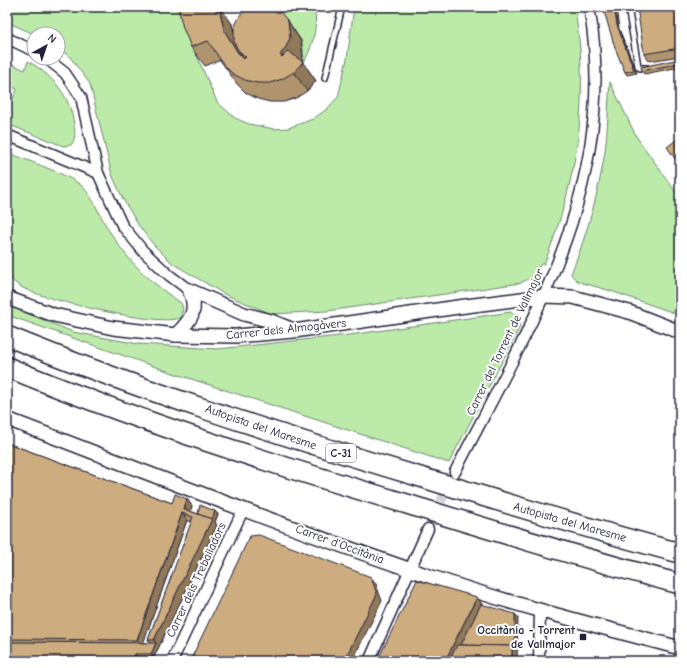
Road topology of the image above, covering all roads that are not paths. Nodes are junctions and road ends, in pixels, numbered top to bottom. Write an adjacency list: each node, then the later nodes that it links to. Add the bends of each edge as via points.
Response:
1 (342, 7): 8 (lane)
2 (589, 7): 12 (street, Carrer del Torrent de Vallmajor, via 596,76 592,132 585,177 571,229)
3 (628, 7): 7 (lane, via 638,66)
4 (7, 38): 5 (street)
5 (26, 47)
6 (56, 66): 10 (street, via 65,73 81,97)
7 (651, 67)
8 (325, 78)
9 (7, 136): 10 (street)
10 (98, 173): 11 (street, via 126,230 143,251)
11 (189, 290): 14 (street, via 244,314 271,321); 16 (street, via 194,301 192,316)
12 (545, 296): 14 (street, Carrer dels Almogàvers, via 458,306); 15 (street, Carrer dels Almogàvers, via 573,298 629,312); 20 (street, Carrer del Torrent de Vallmajor)
13 (9, 297): 16 (street, Carrer dels Almogàvers, via 54,315 113,328)
14 (294, 331): 16 (street, Carrer dels Almogàvers, via 236,336)
15 (680, 332)
16 (176, 334)
17 (7, 336): 23 (highway, Autopista del Maresme / C-31, via 64,359 311,444)
18 (7, 367): 25 (highway, C-31, via 68,392 304,473 604,564)
19 (7, 419): 21 (street, Carrer d'Occitània)
20 (455, 472)
21 (243, 510): 24 (street, Carrer d'Occitània); 28 (street, Carrer dels Treballadors)
22 (428, 529): 24 (street)
23 (680, 553)
24 (411, 570): 26 (street, Carrer d'Occitània); 29 (street)
25 (680, 584)
26 (540, 611): 27 (street, Carrer d'Occitània); 30 (street)
27 (680, 648)
28 (172, 661)
29 (369, 661)
30 (539, 661)

